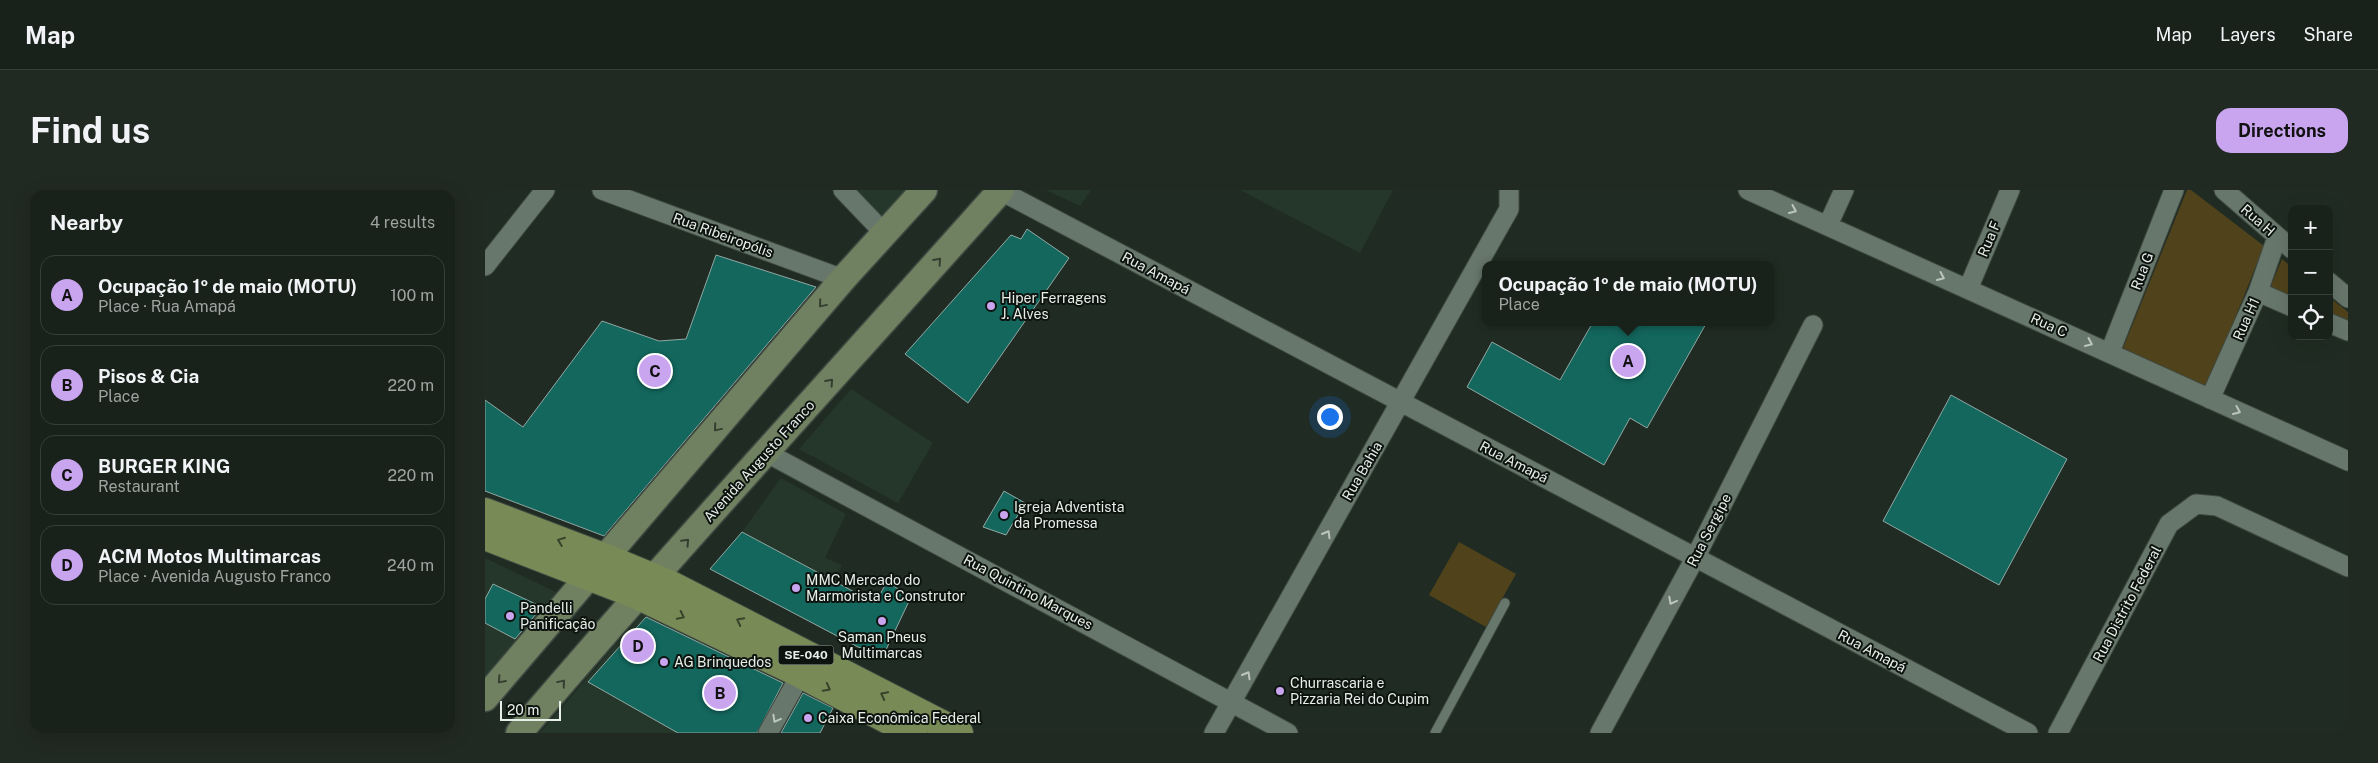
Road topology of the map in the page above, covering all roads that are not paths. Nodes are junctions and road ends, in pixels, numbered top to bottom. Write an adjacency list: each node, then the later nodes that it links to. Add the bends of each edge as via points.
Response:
1 (545, 190): 16 (street)
2 (602, 190): 17 (street, Rua Ribeiropólis)
3 (843, 190): 13 (street)
4 (924, 190): 13 (main road)
5 (1001, 190): 28 (street, Rua Amapá); 29 (main road, Avenida Augusto Franco, one-way to 5)
6 (1748, 190): 12 (street, Rua C, one-way to 12)
7 (1844, 190): 12 (street)
8 (2010, 190): 19 (street, Rua F)
9 (2174, 190): 26 (street, Rua G)
10 (2224, 190): 14 (street, Rua H)
11 (1509, 199): 28 (street, Rua Bahia)
12 (1828, 226): 19 (street, Rua C, one-way to 19)
13 (885, 234): 17 (main road)
14 (2277, 237): 15 (street, Rua H); 20 (street, Rua H1)
15 (2288, 246)
16 (485, 266)
17 (843, 279): 34 (main road, one-way to 34)
18 (2333, 285): 21 (street)
19 (1968, 289): 26 (street, Rua C, one-way to 26)
20 (2258, 292): 22 (street); 27 (street, Rua H1)
21 (2348, 298)
22 (2288, 305)
23 (1813, 325): 33 (street, Rua Sergipe)
24 (2333, 325): 25 (street)
25 (2348, 331)
26 (2111, 352): 27 (street, Rua C)
27 (2210, 399): 30 (street, Rua C, one-way to 30)
28 (1401, 403): 33 (street, Rua Amapá); 40 (street, Rua Bahia, one-way to 28)
29 (767, 453): 36 (main road, Avenida Augusto Franco, one-way to 29); 40 (street, Rua Quintino Marques)
30 (2348, 462)
31 (485, 512): 34 (main road, SE-040, one-way to 31)
32 (485, 536): 34 (main road, SE-040)
33 (1695, 558): 48 (street, Rua Sergipe, one-way to 48); 49 (street, Rua Amapá)
34 (598, 567): 36 (main road, SE-040); 39 (main road, one-way to 39)
35 (2348, 567): 50 (street, Rua Distrito Federal, via 2217,506 2196,504 2169,524)
36 (645, 586): 38 (main road, SE-040, one-way to 38); 41 (main road, Avenida Augusto Franco, one-way to 36); 44 (main road, SE-040, one-way to 36)
37 (1505, 603): 47 (lane)
38 (801, 674): 42 (street, one-way to 42); 43 (main road, SE-040, one-way to 43)
39 (485, 698)
40 (1232, 701): 45 (street, Rua Bahia); 46 (street, Rua Quintino Marques)
41 (519, 733)
42 (769, 733)
43 (913, 733)
44 (959, 733)
45 (1214, 733)
46 (1288, 733)
47 (1435, 733)
48 (1601, 733)
49 (2028, 733)
50 (2058, 733)

